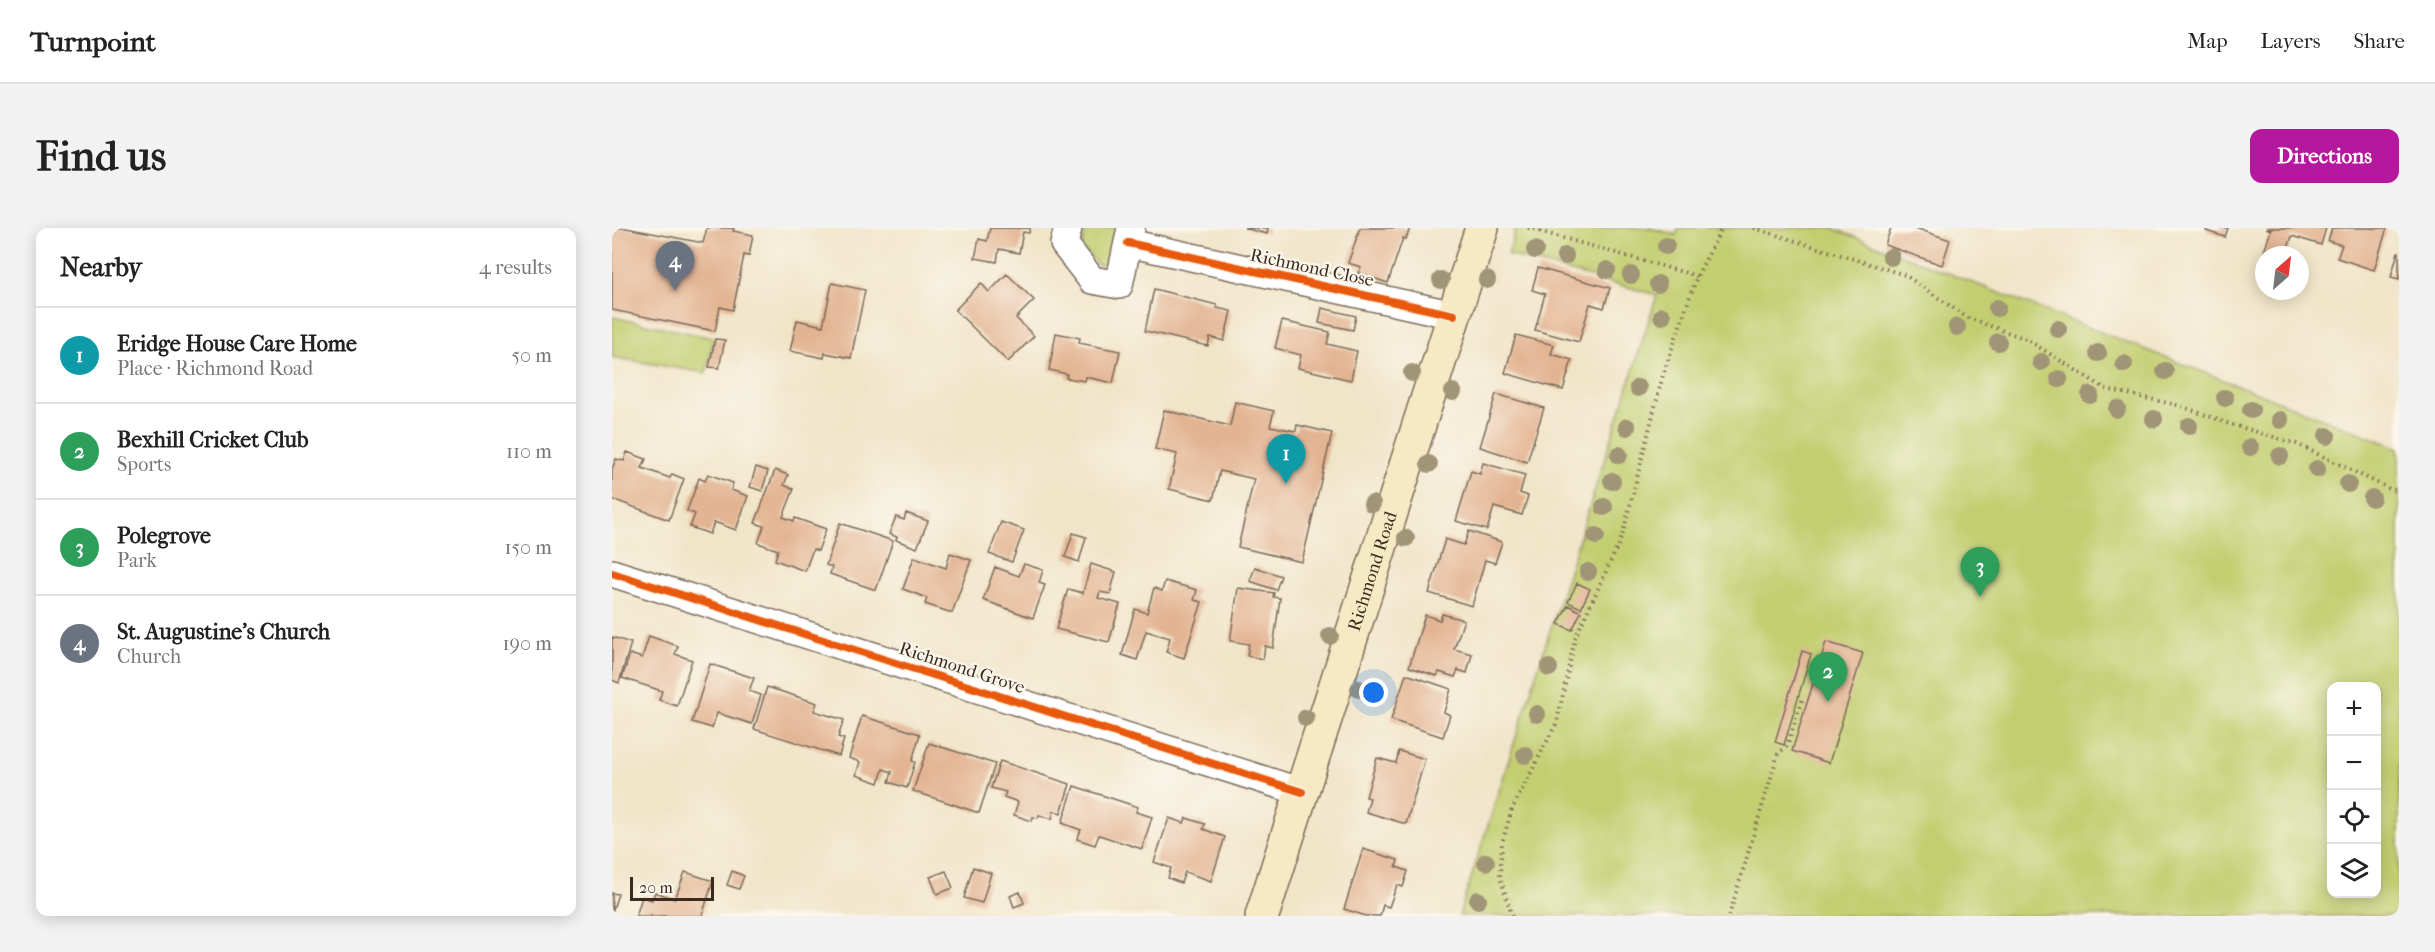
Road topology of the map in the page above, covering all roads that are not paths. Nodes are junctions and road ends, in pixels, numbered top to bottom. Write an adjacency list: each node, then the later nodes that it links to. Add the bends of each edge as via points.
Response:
1 (1068, 228): 3 (street, Richmond Close, via 1064,244 1092,280 1119,285)
2 (1482, 228): 4 (main road, Richmond Road)
3 (1129, 236): 4 (street, Richmond Close)
4 (1454, 315): 6 (main road, Richmond Road)
5 (612, 573): 6 (street, Richmond Grove)
6 (1302, 792): 7 (main road, Richmond Road)
7 (1262, 916)

